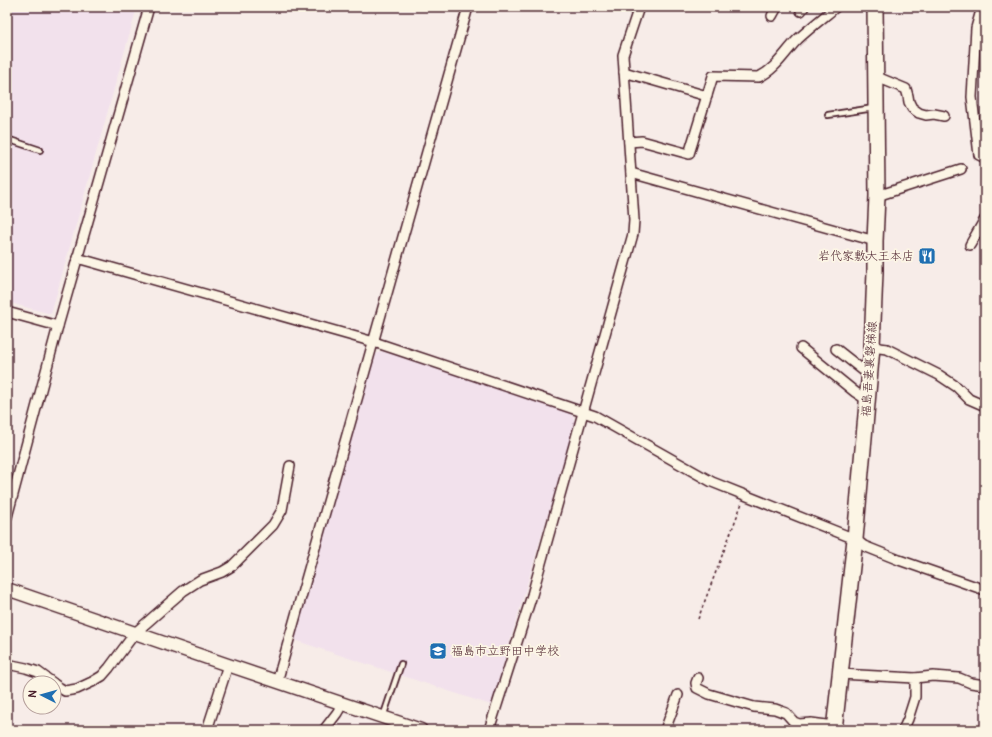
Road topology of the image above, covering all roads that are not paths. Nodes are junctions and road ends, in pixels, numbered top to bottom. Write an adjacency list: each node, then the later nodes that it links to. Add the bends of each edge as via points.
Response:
1 (149, 7): 25 (street)
2 (468, 7): 28 (street)
3 (639, 7): 9 (street, via 623,55)
4 (776, 7): 8 (street)
5 (836, 7): 11 (street, via 798,40 765,74 759,77 713,76)
6 (875, 7): 10 (main road, 福島吾妻裏磐梯線)
7 (982, 7): 18 (street, via 976,28 972,96 979,155)
8 (772, 16)
9 (624, 72): 11 (street); 16 (street)
10 (877, 77): 12 (main road, 福島吾妻裏磐梯線); 14 (street, via 906,89 912,108 919,113)
11 (707, 96): 16 (street, via 689,154 642,141)
12 (876, 108): 13 (lane); 21 (main road, 福島吾妻裏磐梯線)
13 (828, 115)
14 (944, 116)
15 (7, 139): 17 (lane)
16 (629, 142): 20 (street)
17 (40, 150)
18 (985, 158)
19 (961, 169): 21 (street)
20 (631, 173): 23 (street); 35 (street, via 633,234)
21 (877, 196): 23 (main road, 福島吾妻裏磐梯線)
22 (985, 219): 24 (street)
23 (875, 241): 29 (main road, 福島吾妻裏磐梯線)
24 (970, 245)
25 (78, 258): 27 (street); 28 (street)
26 (7, 312): 27 (street)
27 (58, 326): 37 (street)
28 (374, 342): 35 (street); 49 (street)
29 (872, 347): 32 (main road, 福島吾妻裏磐梯線); 34 (street, via 888,349 939,375 969,399)
30 (801, 348): 33 (street)
31 (836, 349): 32 (street)
32 (869, 375): 33 (main road, 福島吾妻裏磐梯線)
33 (867, 400): 38 (main road, 福島吾妻裏磐梯線)
34 (985, 406)
35 (583, 413): 38 (street, via 595,416 712,482); 59 (street, via 532,595)
36 (290, 466): 41 (street, via 282,510 273,526 232,566 200,580 184,591)
37 (7, 517)
38 (855, 540): 40 (street, via 899,560); 45 (main road, 福島吾妻裏磐梯線)
39 (7, 589): 41 (street)
40 (985, 590)
41 (135, 633): 44 (street); 51 (street, via 102,676 77,689)
42 (7, 664): 46 (street)
43 (401, 664): 54 (lane)
44 (228, 666): 49 (street); 56 (street)
45 (840, 674): 48 (street); 55 (main road, 福島吾妻裏磐梯線)
46 (42, 675)
47 (698, 678): 55 (street, via 698,688 709,694 786,713 799,724 811,723)
48 (915, 678): 50 (street, via 959,678); 61 (street, via 915,697)
49 (278, 682): 53 (street)
50 (985, 686)
51 (62, 689)
52 (678, 695): 60 (street)
53 (343, 703): 54 (street); 57 (street)
54 (383, 717): 58 (street)
55 (834, 728)
56 (207, 730)
57 (324, 730)
58 (421, 730)
59 (489, 730)
60 (665, 730)
61 (903, 730)

